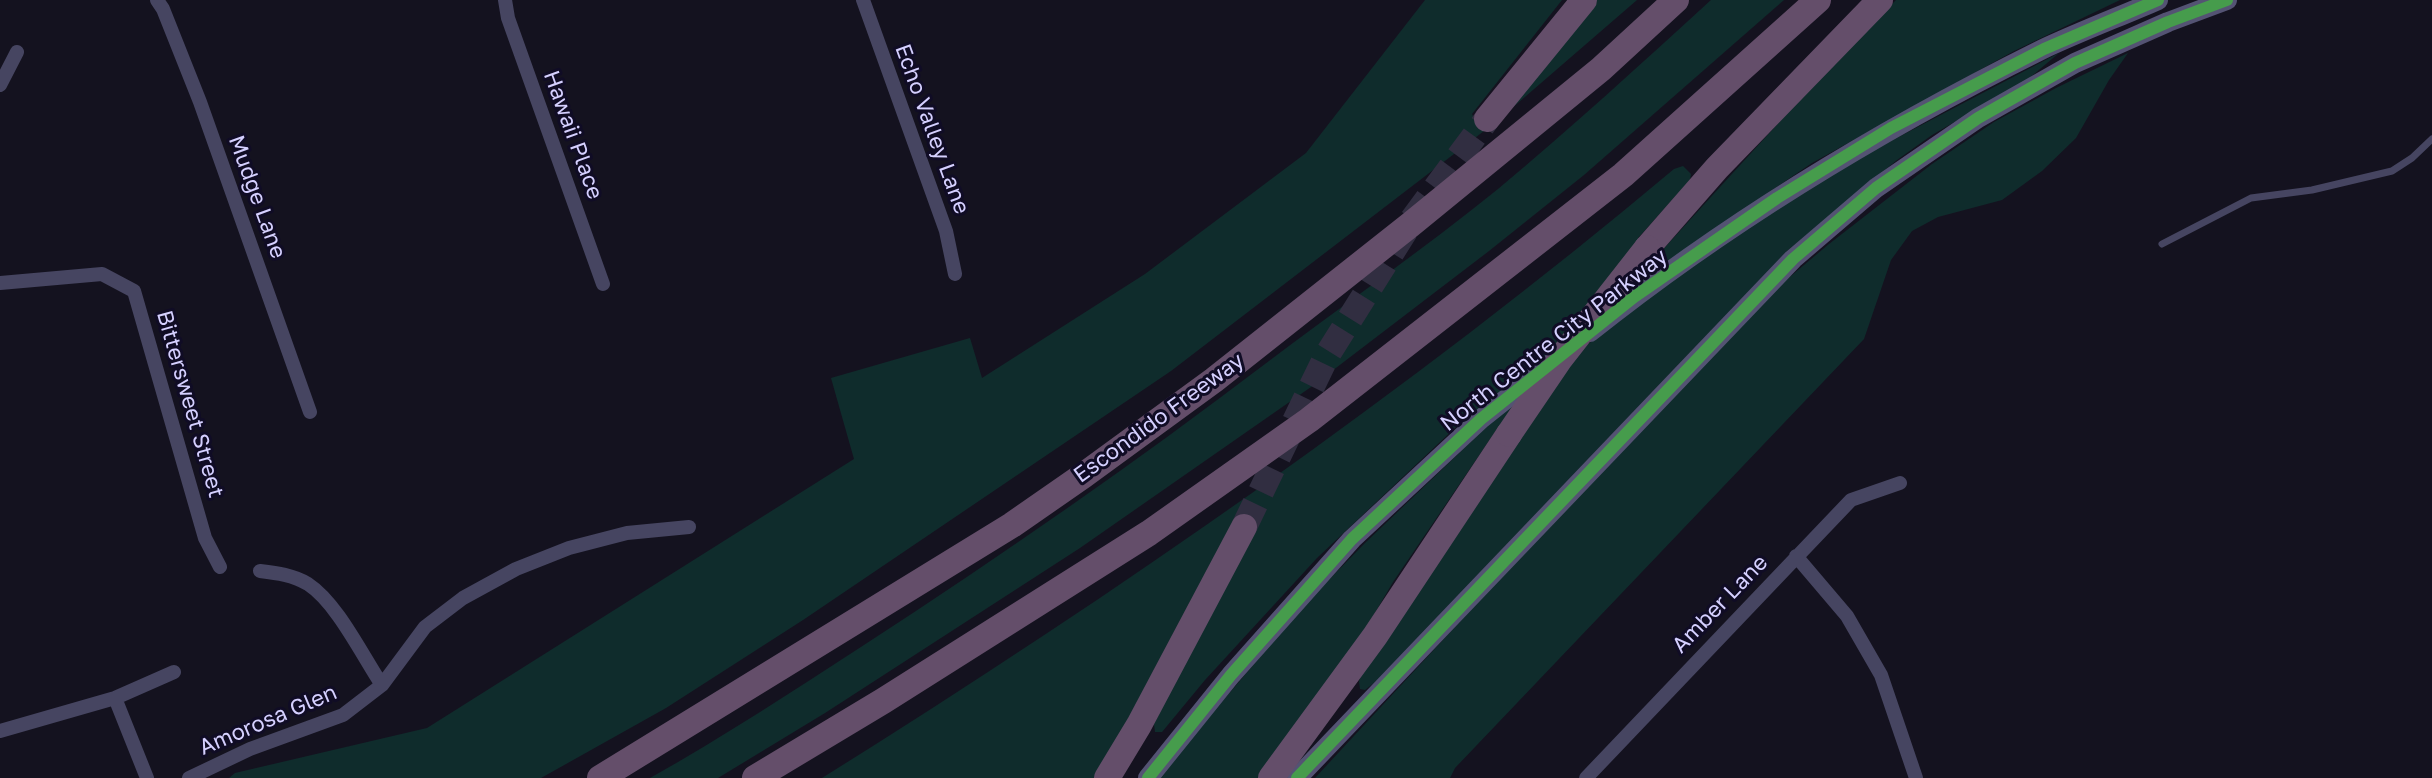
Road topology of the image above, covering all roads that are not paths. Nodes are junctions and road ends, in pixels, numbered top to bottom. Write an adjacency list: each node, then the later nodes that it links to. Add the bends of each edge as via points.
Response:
1 (157, 0): 18 (street, Mudge Lane, via 200,102)
2 (505, 0): 17 (street, Hawaii Place)
3 (863, 0): 15 (street, Echo Valley Lane, via 946,231)
4 (1584, 0): 12 (highway)
5 (1676, 0): 31 (highway, Escondido Freeway, via 1601,69 1410,225 1084,475 1012,525)
6 (1818, 0): 32 (highway, via 1623,175 1309,420 1149,533)
7 (1880, 0): 35 (highway, bridge, via 1717,168 1560,359 1375,636)
8 (2158, 0): 34 (main road, North Centre City Parkway, via 2044,49 1891,128 1777,198 1634,297 1481,419 1352,539 1239,665)
9 (2227, 0): 36 (main road, via 2075,63 1978,118 1876,188 1793,259)
10 (17, 52): 11 (street)
11 (0, 85)
12 (1487, 119)
13 (2432, 139): 14 (lane, via 2392,171 2251,198)
14 (2162, 244)
15 (955, 274)
16 (0, 283): 23 (street, Bittersweet Street, via 102,274 134,291 205,538)
17 (603, 284)
18 (310, 412)
19 (1900, 483): 22 (street, Amber Lane, via 1851,500)
20 (689, 527): 26 (street, Amorosa Glen, via 636,531 569,548 516,569 463,598 425,627)
21 (1244, 527): 33 (highway)
22 (1796, 556): 37 (street, Amber Lane); 38 (street, via 1847,616 1881,675)
23 (220, 567)
24 (260, 571): 26 (street, via 285,574 308,585 332,606)
25 (174, 672): 27 (street)
26 (382, 685): 30 (street, Amorosa Glen, via 343,715)
27 (115, 698): 28 (street); 29 (street)
28 (0, 731)
29 (147, 778)
30 (189, 778)
31 (600, 778)
32 (755, 778)
33 (1107, 778)
34 (1148, 778)
35 (1271, 778)
36 (1297, 778)
37 (1586, 778)
38 (1916, 778)

